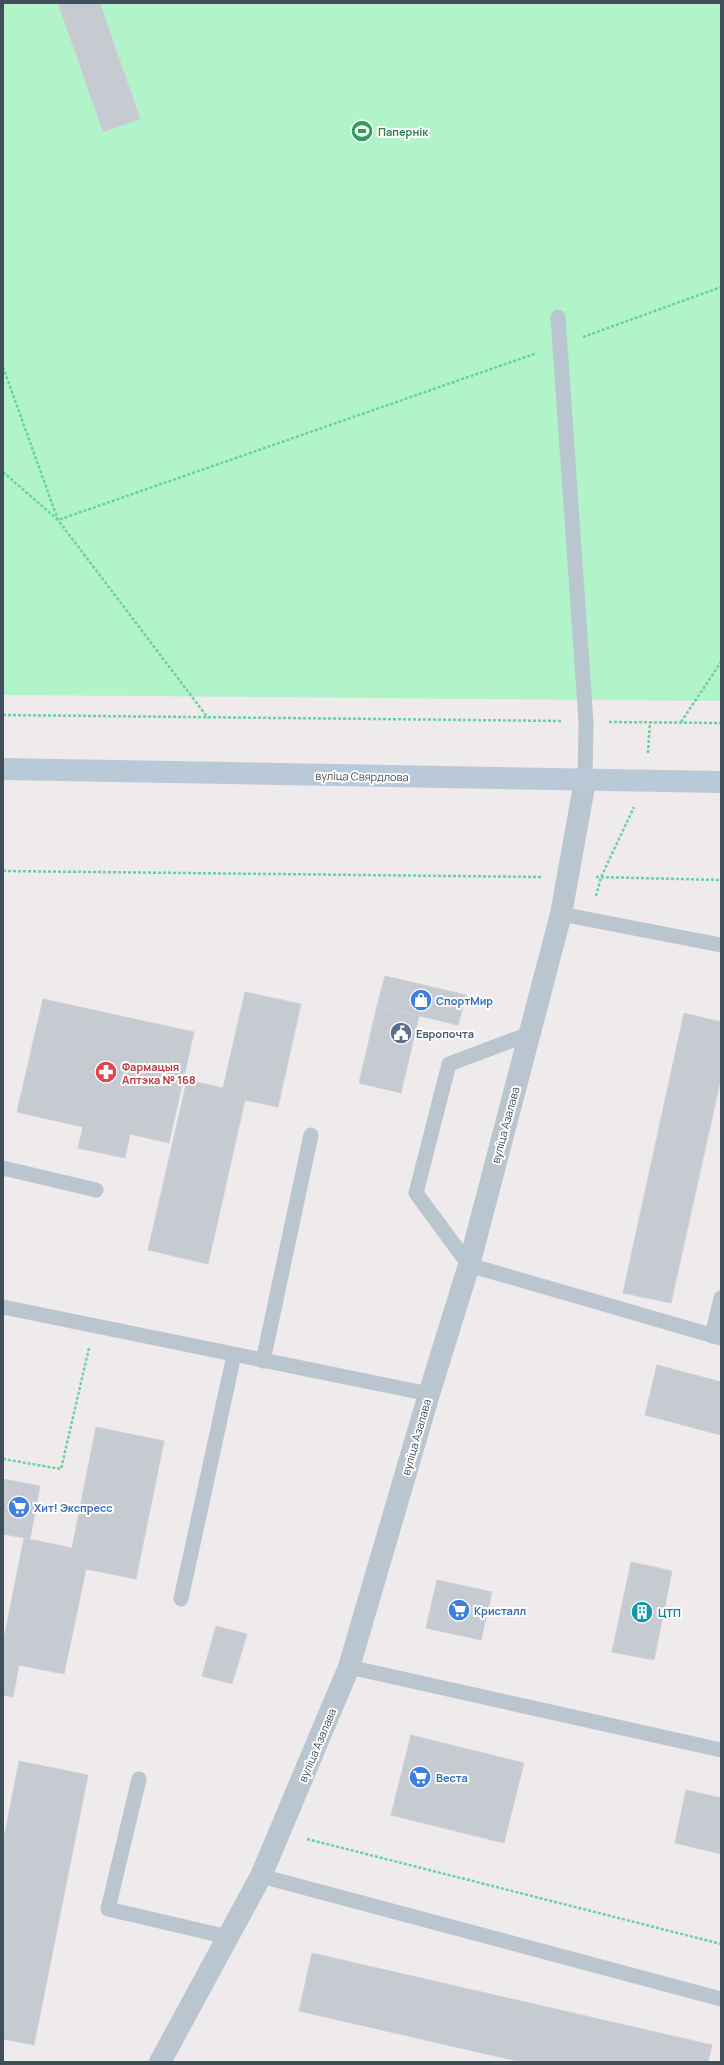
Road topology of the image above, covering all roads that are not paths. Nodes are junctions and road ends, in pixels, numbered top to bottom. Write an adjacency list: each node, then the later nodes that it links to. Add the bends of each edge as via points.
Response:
1 (558, 318): 3 (lane, via 586,722)
2 (3, 769): 3 (main road, вуліца Свярдлова)
3 (585, 781): 4 (main road, вуліца Свярдлова); 5 (street, вуліца Азалава)
4 (721, 782)
5 (561, 914): 6 (lane); 7 (street, вуліца Азалава)
6 (721, 945)
7 (529, 1034): 11 (street, вуліца Азалава); 11 (lane, via 449,1064 416,1193)
8 (311, 1135): 16 (lane)
9 (3, 1168): 10 (lane)
10 (96, 1190)
11 (469, 1265): 14 (lane); 17 (street, вуліца Азалава)
12 (721, 1298): 14 (lane)
13 (3, 1307): 15 (lane)
14 (716, 1337)
15 (234, 1355): 16 (lane); 18 (lane)
16 (263, 1361): 17 (lane)
17 (429, 1394): 19 (street, вуліца Азалава)
18 (181, 1599)
19 (349, 1668): 20 (lane); 22 (street, вуліца Азалава)
20 (721, 1750)
21 (139, 1779): 23 (lane, via 108,1909)
22 (261, 1876): 23 (street, вуліца Азалава); 24 (lane)
23 (228, 1937): 25 (street, вуліца Азалава)
24 (721, 1999)
25 (160, 2062)

